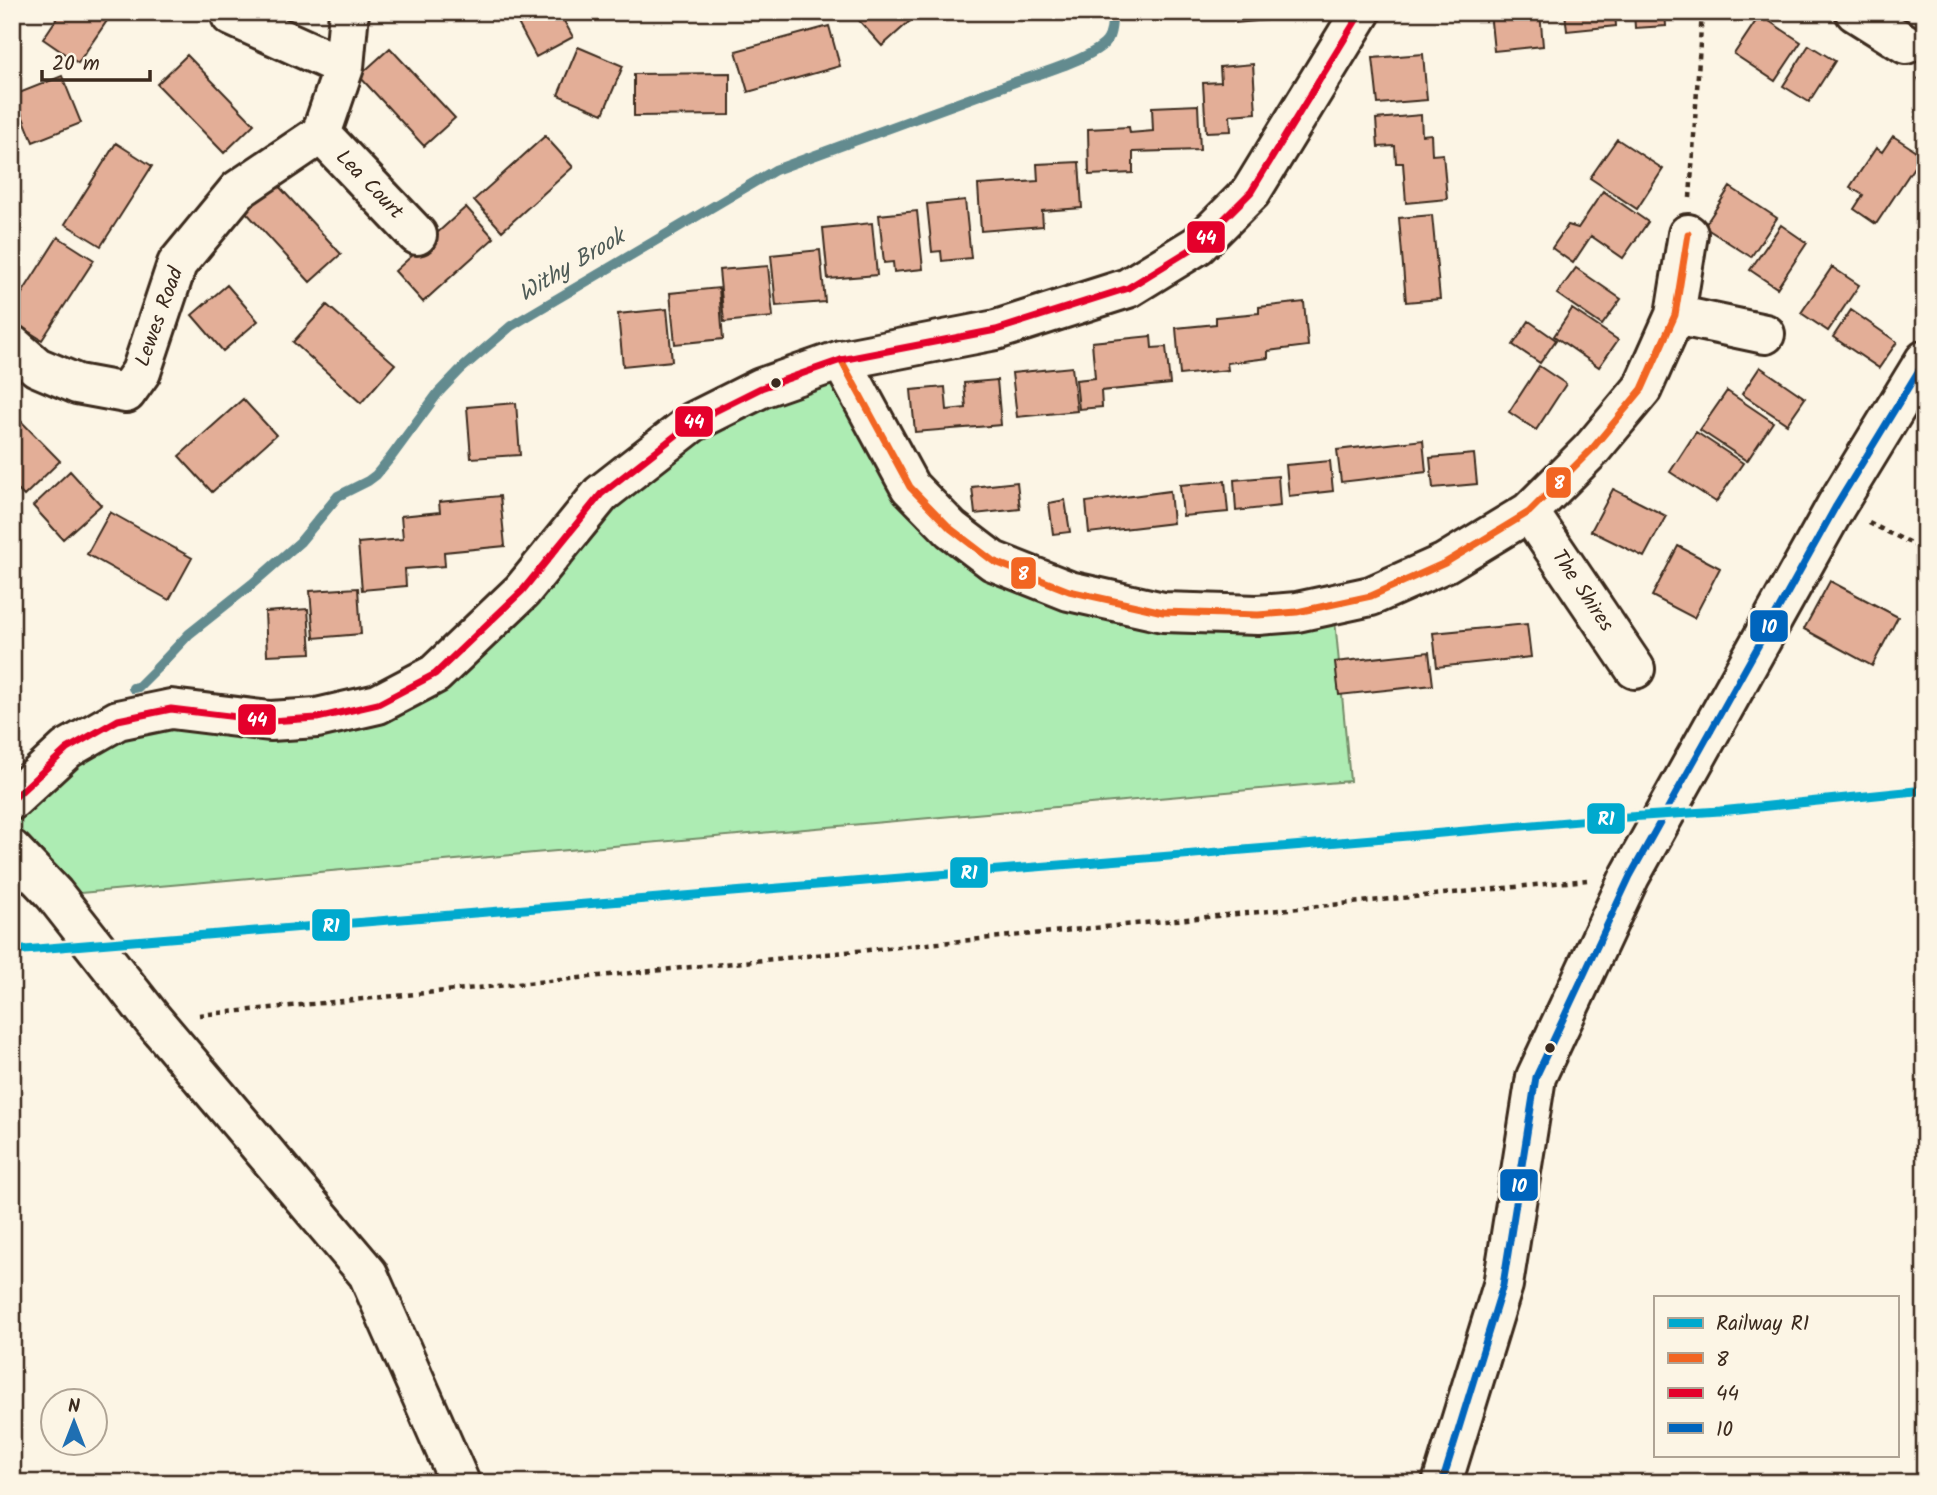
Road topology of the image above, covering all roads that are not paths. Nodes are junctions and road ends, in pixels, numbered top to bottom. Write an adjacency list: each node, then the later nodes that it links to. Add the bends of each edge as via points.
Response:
1 (349, 12): 6 (street)
2 (1361, 12): 13 (street, via 1251,192 1198,245 1128,288 996,330)
3 (1855, 12): 5 (street)
4 (231, 16): 6 (street)
5 (1906, 44)
6 (344, 67): 7 (street)
7 (321, 134): 9 (street, Lea Court); 12 (street, Lewes Road, via 238,190 177,264 141,372 126,393 77,384 37,367)
8 (1688, 234): 10 (street)
9 (417, 235)
10 (1675, 315): 11 (street); 15 (street, via 1642,389 1591,450)
11 (1765, 334)
12 (12, 345)
13 (841, 360): 15 (street, via 910,487 951,529 993,561 1069,592 1163,612 1297,612 1371,596 1445,563); 17 (street, via 761,388 693,422 601,494 522,591 435,674 378,704 317,718 270,721 172,709 118,720 66,749)
14 (1925, 360): 20 (street, via 1836,506 1630,876 1536,1077 1503,1285)
15 (1529, 512): 16 (street, The Shires)
16 (1635, 669)
17 (12, 800)
18 (12, 850): 19 (street, via 54,894 153,1020 368,1274)
19 (460, 1483)
20 (1442, 1483)

